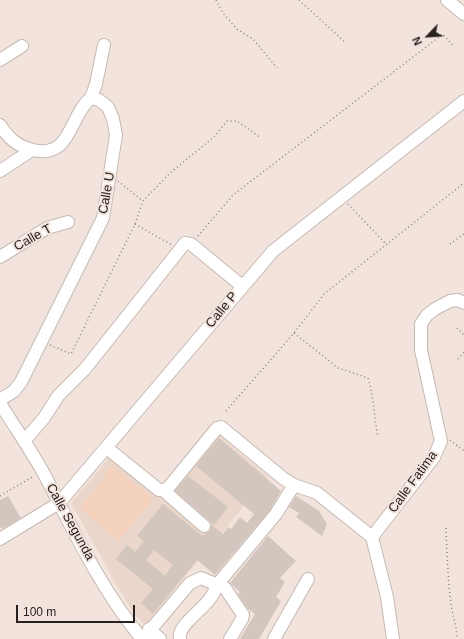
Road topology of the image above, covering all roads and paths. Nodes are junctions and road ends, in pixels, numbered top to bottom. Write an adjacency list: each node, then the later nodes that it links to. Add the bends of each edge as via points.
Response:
1 (216, 0): 10 (path, via 237,29 253,39)
2 (299, 0): 5 (path)
3 (447, 0): 4 (street)
4 (464, 14)
5 (346, 43)
6 (104, 45): 11 (street)
7 (22, 46): 9 (street)
8 (454, 47): 24 (path, via 443,34 430,43 233,195)
9 (0, 60)
10 (277, 68)
11 (91, 98): 15 (street, via 82,107 61,144 49,151); 17 (street, Calle U, via 104,103 113,119 116,135)
12 (464, 101): 19 (street, Calle P)
13 (1, 129): 15 (street, via 16,144)
14 (261, 138): 20 (path, via 237,121 226,121 214,137)
15 (32, 150): 16 (street)
16 (0, 171)
17 (111, 175): 20 (path); 34 (street, Calle U, via 101,222)
18 (464, 183): 26 (path)
19 (341, 197): 26 (path); 29 (street, Calle P, via 273,250)
20 (143, 201): 22 (path)
21 (68, 222): 28 (street, Calle T, via 47,228)
22 (135, 224): 27 (path); 34 (path, via 71,354)
23 (464, 234): 25 (path)
24 (191, 244): 27 (street, via 185,243); 29 (street)
25 (450, 244)
26 (386, 245): 32 (path, via 324,294)
27 (180, 249): 40 (street, via 129,315 58,396 44,418)
28 (0, 257)
29 (242, 286): 41 (street, Calle P)
30 (464, 303): 49 (street, Calle Fatima, via 458,300 435,309 427,315 422,324 421,350 441,441 434,456)
31 (457, 328): 33 (path)
32 (294, 333): 38 (path); 39 (path, via 338,368 368,378 373,395 373,414)
33 (464, 335)
34 (41, 341): 37 (street, Calle U, via 18,386)
35 (464, 352): 36 (path)
36 (458, 359)
37 (0, 401): 40 (street, Calle Segunda)
38 (226, 411)
39 (378, 437)
40 (24, 441): 42 (street, Calle Segunda)
41 (107, 448): 44 (street, via 158,490); 46 (street, Calle P)
42 (42, 471): 45 (path); 46 (street, Calle Segunda)
43 (294, 485): 44 (street, via 221,427 217,428 168,488); 49 (street, via 317,493); 52 (street, via 276,514)
44 (163, 490): 47 (street)
45 (0, 496)
46 (59, 503): 50 (street, Calle P); 53 (street, Calle Segunda, via 123,613)
47 (204, 526)
48 (446, 528): 59 (path, via 447,560)
49 (372, 537): 58 (street, via 387,597)
50 (0, 539)
51 (308, 579): 57 (street)
52 (216, 586): 53 (street, via 201,578 193,581); 55 (street, via 216,592 210,601 181,629); 56 (street, via 225,588 243,615)
53 (146, 634): 54 (street, Calle Segunda)
54 (160, 639)
55 (180, 639)
56 (230, 639)
57 (274, 639)
58 (393, 639)
59 (457, 639)

